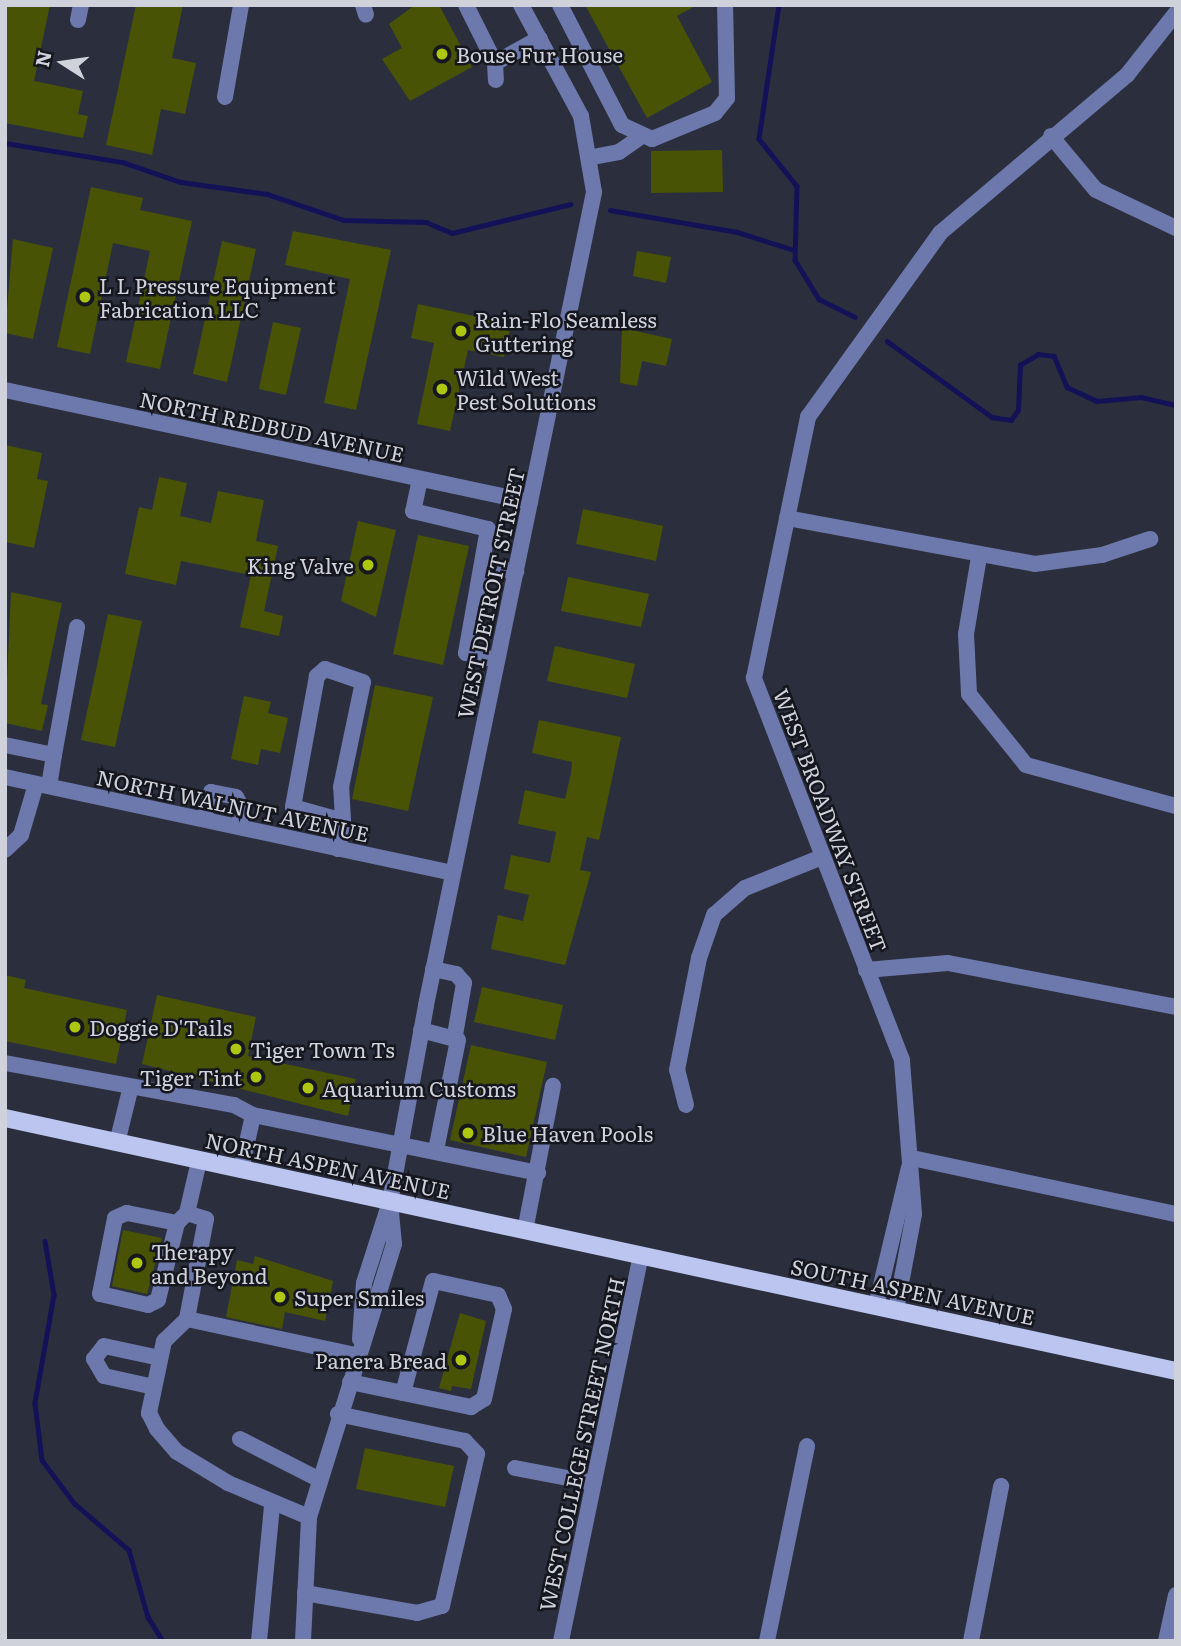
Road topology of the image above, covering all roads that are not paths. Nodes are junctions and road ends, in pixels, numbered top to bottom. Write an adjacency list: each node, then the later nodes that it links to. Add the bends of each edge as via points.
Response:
1 (241, 5): 11 (street)
2 (466, 5): 9 (street)
3 (522, 5): 8 (street, WEST DETROIT STREET)
4 (561, 5): 13 (street, via 622,125)
5 (725, 5): 13 (street, via 727,98 715,113 652,139)
6 (1166, 5): 7 (street)
7 (1176, 12): 12 (street, WEST BROADWAY STREET, via 1127,75)
8 (540, 38): 9 (street); 14 (street, WEST DETROIT STREET, via 582,116)
9 (495, 63): 10 (street)
10 (496, 80)
11 (225, 97)
12 (1051, 136): 15 (street, via 1096,190); 19 (street, WEST BROADWAY STREET, via 940,233 807,418)
13 (639, 138): 14 (street, via 620,152)
14 (593, 157): 18 (street, WEST DETROIT STREET, via 590,213)
15 (1176, 228)
16 (5, 390): 17 (street, NORTH REDBUD AVENUE)
17 (420, 479): 18 (street, NORTH REDBUD AVENUE); 22 (street, via 413,511 488,529)
18 (530, 502): 23 (street, WEST DETROIT STREET)
19 (787, 518): 21 (street); 36 (street, WEST BROADWAY STREET, via 754,678)
20 (1150, 539): 21 (street, via 1102,555 1035,564)
21 (979, 557): 30 (street, via 966,634 969,694 1026,765)
22 (484, 565): 23 (street); 25 (street, via 466,653)
23 (516, 572): 25 (street, WEST DETROIT STREET)
24 (77, 627): 27 (street)
25 (497, 660): 37 (street, WEST DETROIT STREET)
26 (5, 745): 27 (street)
27 (54, 755): 29 (street)
28 (5, 777): 29 (street, NORTH WALNUT AVENUE)
29 (42, 785): 31 (street, NORTH WALNUT AVENUE); 35 (street, via 22,835)
30 (1176, 806)
31 (204, 819): 33 (street, NORTH WALNUT AVENUE); 33 (street, via 211,792 236,797)
32 (343, 821): 32 (street, via 341,787 363,682 324,669 317,676 293,807); 34 (street)
33 (239, 827): 34 (street, NORTH WALNUT AVENUE)
34 (338, 849): 37 (street, NORTH WALNUT AVENUE)
35 (5, 850)
36 (822, 857): 39 (street, WEST BROADWAY STREET); 46 (street, via 745,888 714,915 699,958 677,1070)
37 (453, 873): 38 (street, WEST DETROIT STREET)
38 (433, 969): 41 (street, WEST DETROIT STREET); 42 (street, via 456,974 464,983)
39 (866, 970): 40 (street, via 948,963); 52 (street, WEST BROADWAY STREET, via 902,1060)
40 (1176, 1007)
41 (421, 1030): 42 (street); 50 (street, WEST DETROIT STREET)
42 (455, 1035): 51 (street)
43 (5, 1063): 45 (street)
44 (552, 1086): 55 (street)
45 (130, 1090): 47 (street, via 210,1100); 49 (street)
46 (686, 1105)
47 (253, 1115): 50 (street); 54 (street)
48 (5, 1118): 49 (main road, NORTH ASPEN AVENUE)
49 (117, 1143): 53 (main road, NORTH ASPEN AVENUE)
50 (399, 1143): 51 (street); 56 (street, WEST DETROIT STREET)
51 (436, 1150): 55 (street)
52 (912, 1158): 57 (street); 61 (street, WEST BROADWAY STREET, via 894,1209); 62 (street, WEST BROADWAY STREET, via 914,1214)
53 (199, 1161): 54 (main road, NORTH ASPEN AVENUE); 58 (street)
54 (240, 1170): 56 (main road, NORTH ASPEN AVENUE)
55 (538, 1173): 59 (street)
56 (390, 1202): 59 (main road, NORTH ASPEN AVENUE); 64 (street, WEST DETROIT STREET, via 364,1283)
57 (1176, 1214)
58 (182, 1218): 58 (street, via 127,1213 115,1218 100,1294 148,1305 158,1300); 63 (street, via 206,1219)
59 (525, 1231): 60 (main road, NORTH ASPEN AVENUE)
60 (641, 1256): 61 (main road, SOUTH ASPEN AVENUE); 75 (street, WEST COLLEGE STREET NORTH)
61 (876, 1306): 62 (main road, SOUTH ASPEN AVENUE)
62 (895, 1310): 66 (main road, SOUTH ASPEN AVENUE)
63 (187, 1319): 64 (street); 65 (street, via 168,1336)
64 (359, 1356): 67 (street, WEST DETROIT STREET)
65 (160, 1358): 68 (street); 68 (street, via 104,1346 94,1359 104,1376)
66 (1176, 1371)
67 (350, 1382): 69 (street); 70 (street, WEST DETROIT STREET)
68 (154, 1387): 77 (street, via 149,1413 177,1452)
69 (403, 1393): 69 (street, via 471,1407 484,1399 504,1309 498,1295 433,1281)
70 (338, 1414): 74 (street, WEST DETROIT STREET); 79 (street, via 465,1441 477,1454 442,1606 417,1613)
71 (240, 1439): 74 (street)
72 (807, 1446): 84 (street)
73 (515, 1468): 75 (street)
74 (320, 1480): 78 (street, WEST DETROIT STREET)
75 (594, 1483): 83 (street, WEST COLLEGE STREET NORTH)
76 (1001, 1486): 85 (street)
77 (272, 1505): 78 (street); 81 (street)
78 (309, 1517): 79 (street, WEST DETROIT STREET)
79 (305, 1593): 82 (street, WEST DETROIT STREET)
80 (1176, 1595): 86 (street)
81 (259, 1641)
82 (303, 1641)
83 (561, 1641)
84 (767, 1641)
85 (971, 1641)
86 (1166, 1641)

